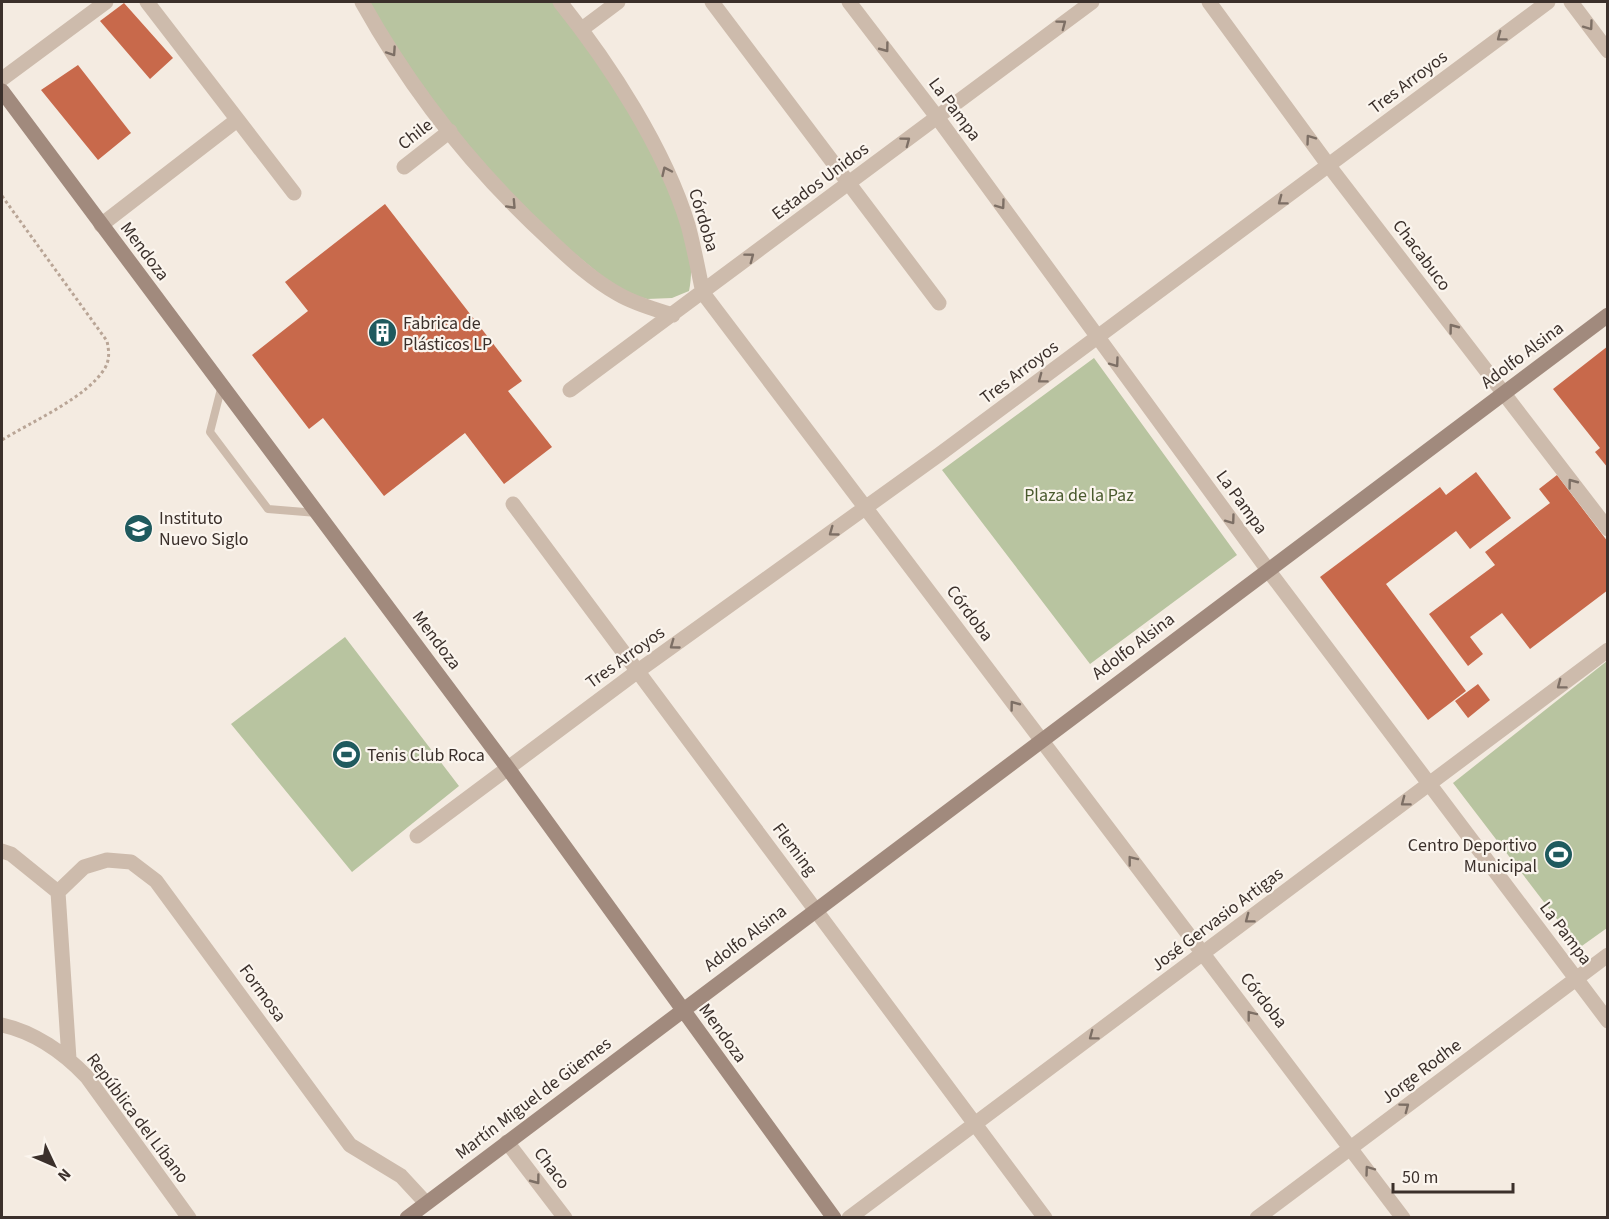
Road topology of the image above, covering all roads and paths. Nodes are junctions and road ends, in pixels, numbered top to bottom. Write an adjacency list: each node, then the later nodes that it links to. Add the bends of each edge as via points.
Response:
1 (106, 2): 14 (street)
2 (147, 2): 17 (street)
3 (362, 2): 18 (street, one-way to 18, via 388,47)
4 (560, 2): 12 (street, Córdoba)
5 (618, 2): 12 (street)
6 (712, 2): 21 (street)
7 (849, 2): 16 (street, La Pampa, one-way to 16)
8 (1092, 2): 16 (street, Estados Unidos, one-way to 8)
9 (1209, 2): 19 (street, Chacabuco, one-way to 9)
10 (1548, 2): 19 (street, Tres Arroyos, one-way to 19)
11 (1571, 2): 13 (street, one-way to 13)
12 (582, 28): 25 (street, Córdoba, one-way to 12, via 678,197 614,76)
13 (1608, 51)
14 (2, 80)
15 (2, 91): 24 (main road, Mendoza)
16 (938, 117): 21 (street, Estados Unidos, one-way to 16); 29 (street, La Pampa, one-way to 29)
17 (237, 120): 22 (street); 24 (street)
18 (450, 131): 20 (street, Chile); 27 (street, one-way to 27, via 515,208 570,259 618,294)
19 (1329, 166): 29 (street, Tres Arroyos, one-way to 29); 32 (street, Chacabuco, one-way to 19)
20 (404, 167)
21 (849, 184): 25 (street, Estados Unidos, one-way to 21); 26 (street)
22 (294, 193)
23 (2, 196): 33 (path, via 107,341 110,353 105,368 90,385)
24 (101, 225): 30 (main road, Mendoza)
25 (703, 293): 27 (street, Estados Unidos); 35 (street, Córdoba)
26 (939, 303)
27 (673, 315): 31 (street, Estados Unidos)
28 (1608, 315): 32 (main road, Adolfo Alsina)
29 (1097, 338): 35 (street, Tres Arroyos, one-way to 35); 38 (street, La Pampa, one-way to 38)
30 (222, 384): 36 (main road, Mendoza); 36 (lane, via 210,432 268,509)
31 (570, 390)
32 (1503, 393): 37 (street, Chacabuco, one-way to 32); 38 (main road, Adolfo Alsina)
33 (2, 440)
34 (513, 504): 40 (street, Fleming)
35 (867, 507): 40 (street, Tres Arroyos, one-way to 40); 41 (street, Córdoba, one-way to 35)
36 (318, 513): 42 (main road, Mendoza)
37 (1608, 529)
38 (1268, 570): 41 (main road, Adolfo Alsina); 43 (street, La Pampa)
39 (1608, 650): 43 (street, José Gervasio Artigas, one-way to 43)
40 (638, 671): 42 (street, Tres Arroyos); 47 (street, Fleming)
41 (1040, 740): 47 (main road, Adolfo Alsina); 48 (street, Córdoba, one-way to 41)
42 (507, 767): 44 (street, Tres Arroyos); 51 (main road, Mendoza)
43 (1429, 783): 48 (street, José Gervasio Artigas, one-way to 48); 50 (street, La Pampa)
44 (417, 836)
45 (2, 851): 46 (street)
46 (58, 892): 54 (street, República del Líbano); 58 (street, Formosa, via 84,867 107,860 131,862 156,881 350,1144 401,1176)
47 (815, 910): 51 (main road, Adolfo Alsina); 55 (street, Fleming)
48 (1204, 953): 55 (street, José Gervasio Artigas, one-way to 55); 57 (street, Córdoba, one-way to 48)
49 (1608, 955): 50 (street, Jorge Rodhe)
50 (1576, 979): 52 (street, La Pampa); 57 (street, Jorge Rodhe, one-way to 50)
51 (682, 1009): 56 (main road, Martín Miguel de Güemes); 62 (main road, Mendoza)
52 (1608, 1021)
53 (2, 1025): 54 (street)
54 (69, 1059): 59 (street, República del Líbano, via 87,1077)
55 (976, 1125): 63 (street, José Gervasio Artigas); 64 (street, Fleming)
56 (507, 1142): 58 (main road, Martín Miguel de Güemes); 61 (street, Chaco, one-way to 61)
57 (1352, 1146): 65 (street, Jorge Rodhe); 66 (street, Córdoba, one-way to 57)
58 (426, 1203): 60 (main road, Martín Miguel de Güemes)
59 (189, 1218)
60 (407, 1218)
61 (564, 1218)
62 (834, 1218)
63 (849, 1218)
64 (1045, 1218)
65 (1257, 1218)
66 (1403, 1218)

